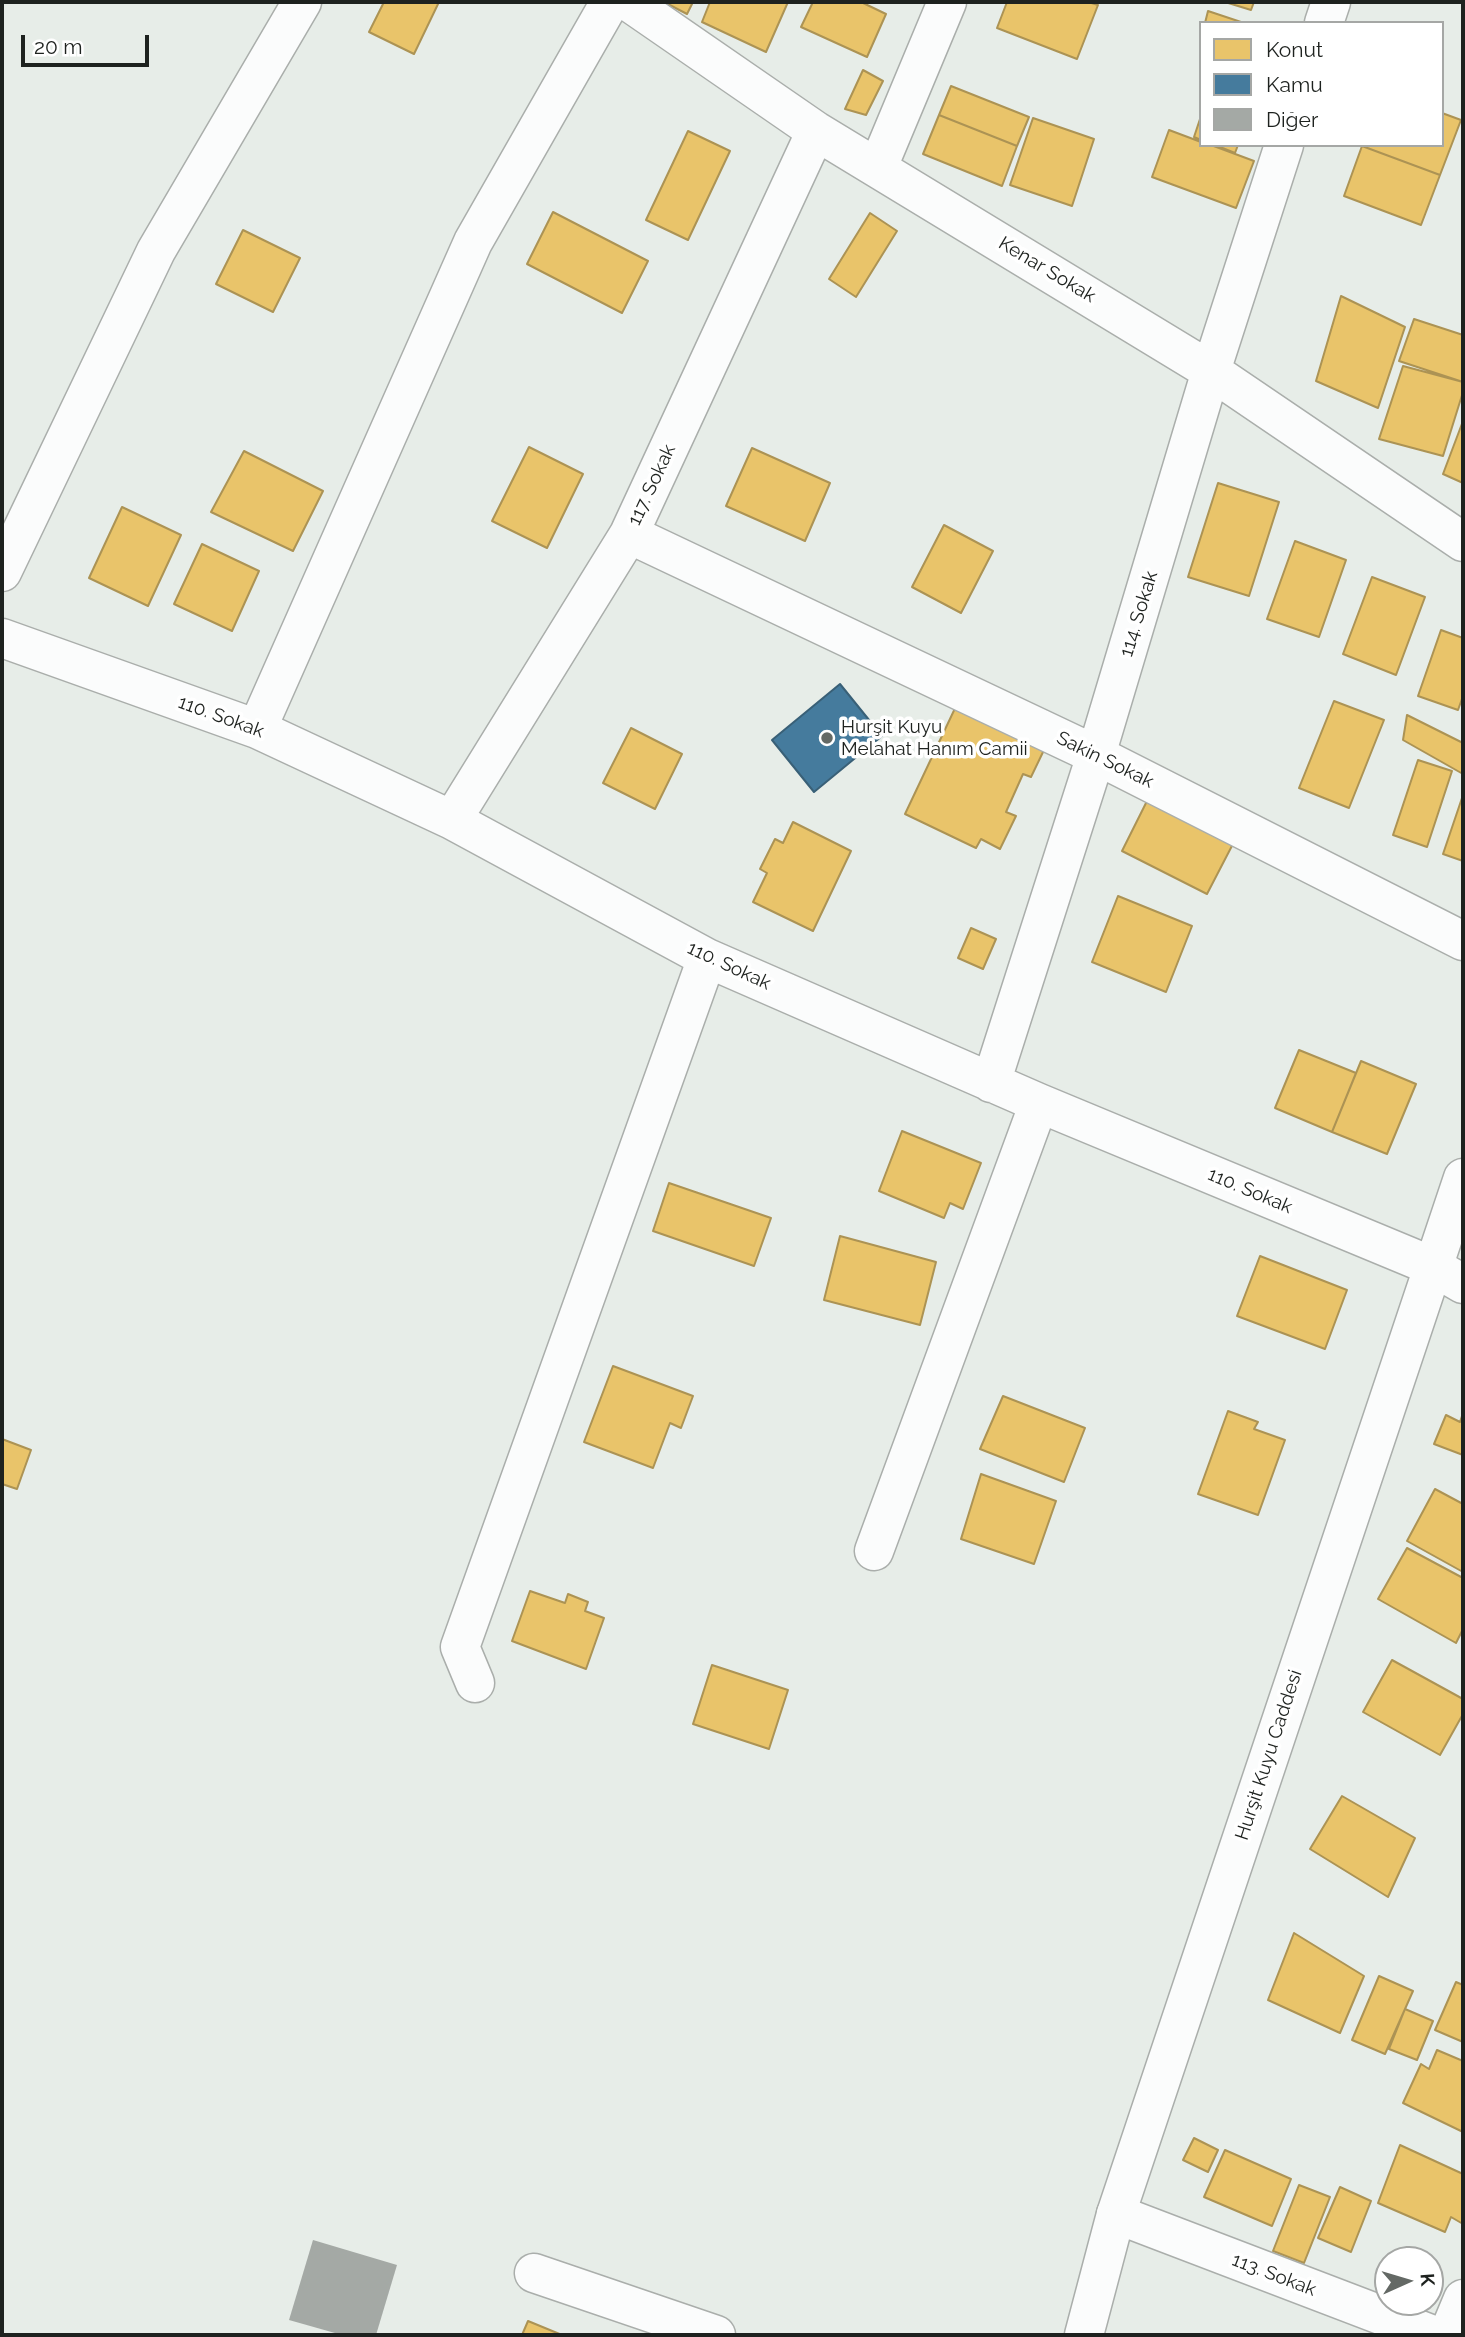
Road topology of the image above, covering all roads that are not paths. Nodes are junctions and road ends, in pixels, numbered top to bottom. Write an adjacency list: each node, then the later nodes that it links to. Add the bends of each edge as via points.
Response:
1 (302, 2): 13 (street, via 156,251)
2 (610, 2): 15 (street, via 473,242)
3 (629, 2): 7 (street, Kenar Sokak)
4 (947, 2): 9 (street)
5 (1331, 2): 6 (street)
6 (1325, 21)
7 (816, 131): 9 (street, Kenar Sokak); 11 (street, 117. Sokak)
8 (1283, 147): 10 (street, 114. Sokak)
9 (878, 167): 10 (street, Kenar Sokak)
10 (1211, 371): 12 (street, Kenar Sokak); 16 (street, 114. Sokak)
11 (629, 534): 16 (street, Sakin Sokak); 17 (street, 117. Sokak)
12 (1463, 542)
13 (2, 572)
14 (2, 638): 15 (street, 110. Sokak)
15 (257, 729): 17 (street, 110. Sokak)
16 (1097, 755): 18 (street, Sakin Sokak); 20 (street, 114. Sokak)
17 (452, 820): 19 (street, 110. Sokak)
18 (1463, 941)
19 (707, 958): 20 (street, 110. Sokak); 25 (street, via 460,1647)
20 (990, 1083): 21 (street, 110. Sokak)
21 (1039, 1104): 23 (street, 110. Sokak); 24 (street)
22 (1463, 1178): 23 (street, Hurşit Kuyu Caddesi)
23 (1448, 1275): 26 (street, Hurşit Kuyu Caddesi)
24 (874, 1551)
25 (475, 1683)
26 (1115, 2214): 30 (street, Hurşit Kuyu Caddesi); 31 (street, 113. Sokak)
27 (534, 2273): 29 (street)
28 (1463, 2299): 32 (street)
29 (716, 2335)
30 (1084, 2335)
31 (1433, 2335)
32 (1448, 2335)

